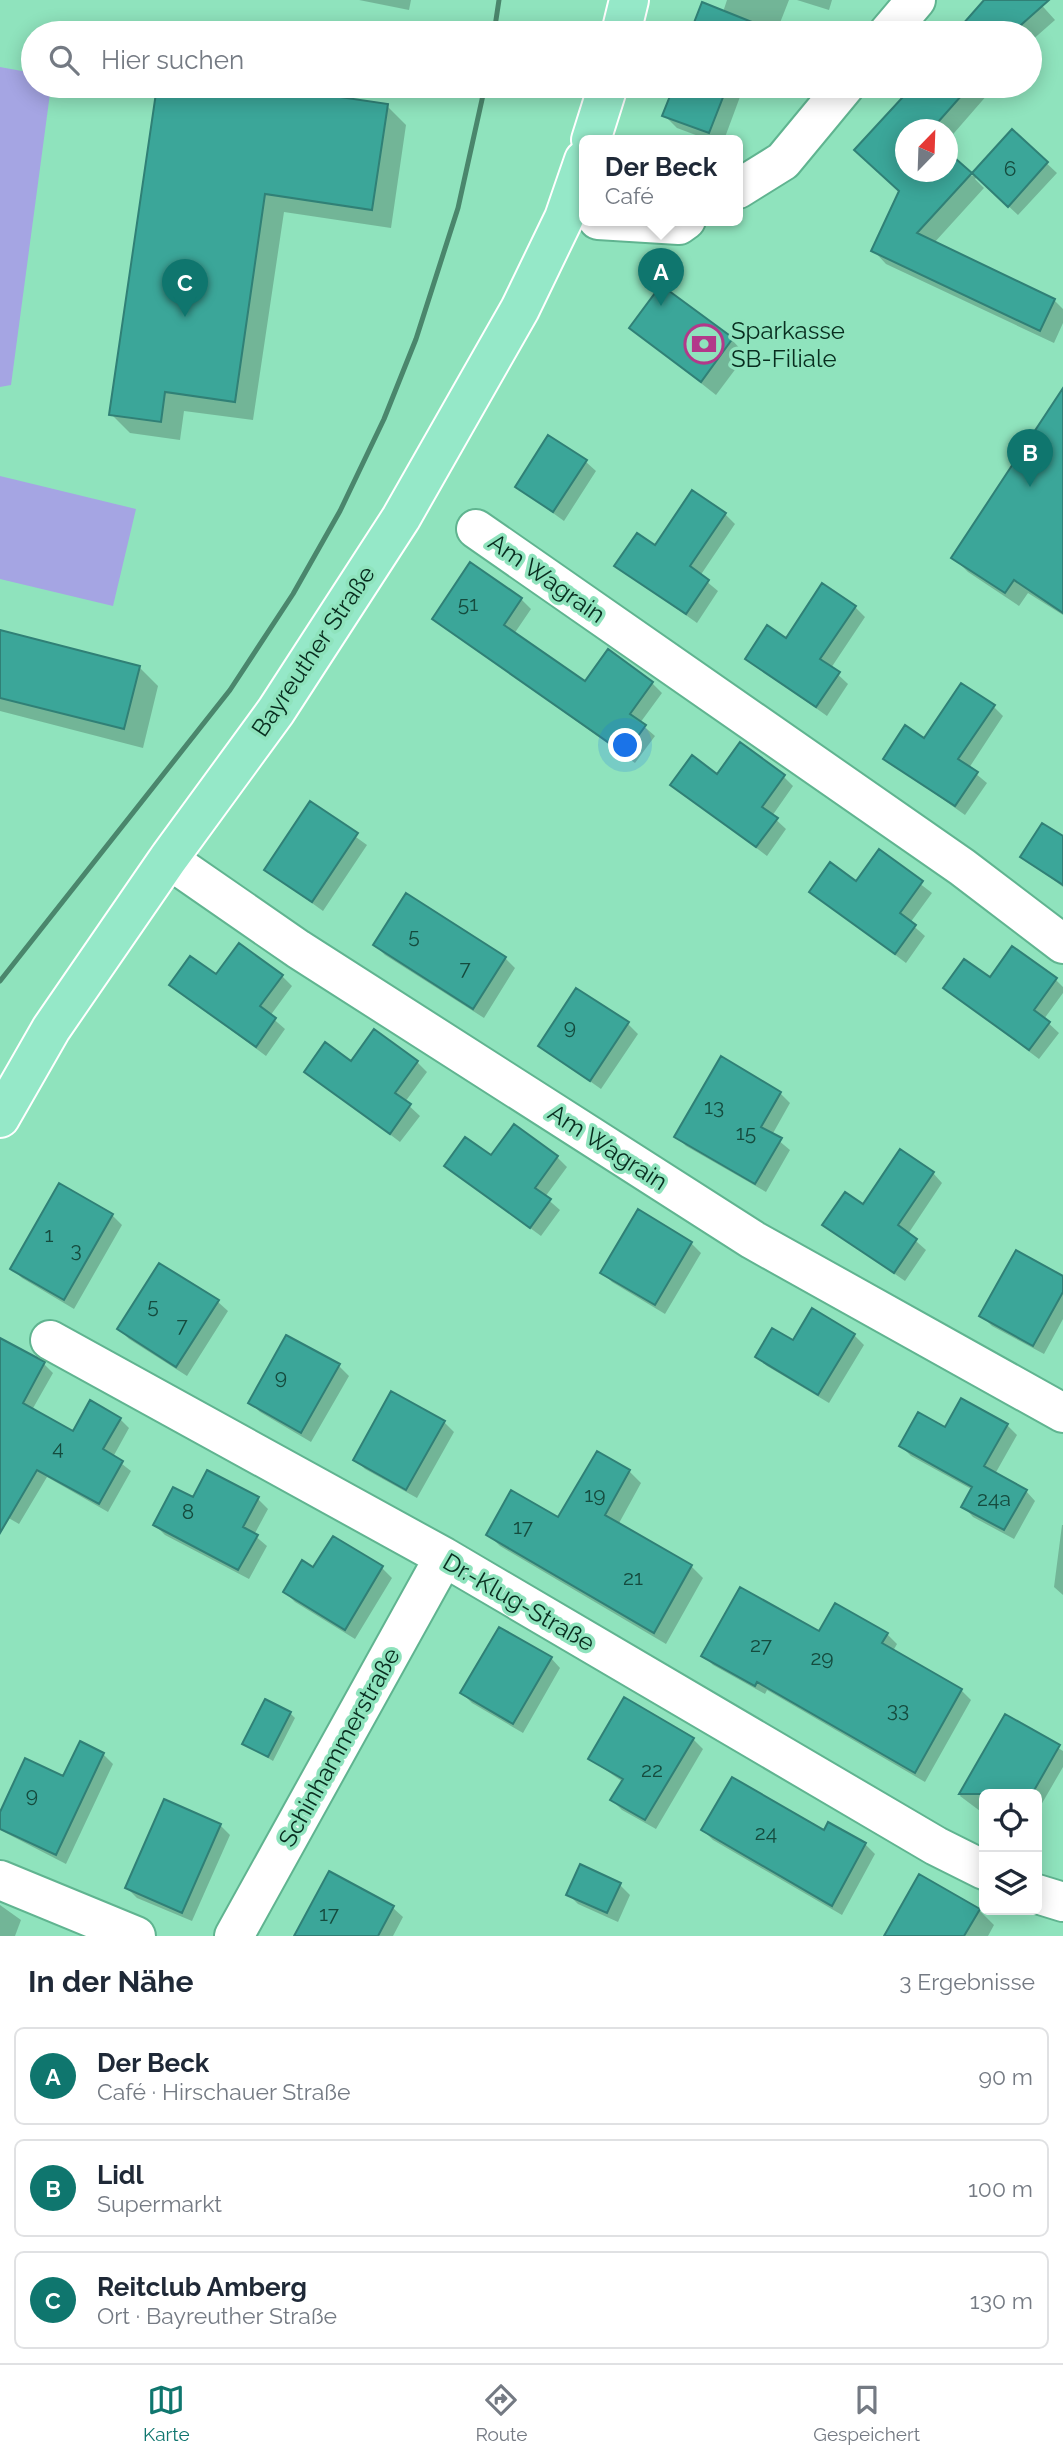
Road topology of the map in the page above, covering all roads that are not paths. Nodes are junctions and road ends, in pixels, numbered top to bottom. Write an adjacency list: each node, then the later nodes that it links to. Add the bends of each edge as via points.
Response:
1 (629, 0): 3 (main road)
2 (916, 0): 4 (street)
3 (624, 21)
4 (898, 21)
5 (604, 98): 7 (main road)
6 (835, 98): 8 (street, via 783,161)
7 (593, 135)
8 (743, 185)
9 (579, 223): 11 (main road, Bayreuther Straße, via 520,309 401,518 276,711)
10 (476, 529): 12 (street, Am Wagrain, via 962,867)
11 (168, 859): 13 (main road, Bayreuther Straße, via 51,1029); 15 (street, Am Wagrain, via 298,949 753,1240)
12 (1063, 944)
13 (0, 1118)
14 (50, 1340): 16 (street, Dr.-Klug-Straße)
15 (1063, 1413)
16 (444, 1557): 17 (street, Dr.-Klug-Straße); 22 (street, Schinhammerstraße)
17 (979, 1868)
18 (0, 1880): 21 (street)
19 (1042, 1896): 20 (street)
20 (1063, 1902)
21 (136, 1936)
22 (234, 1936)

